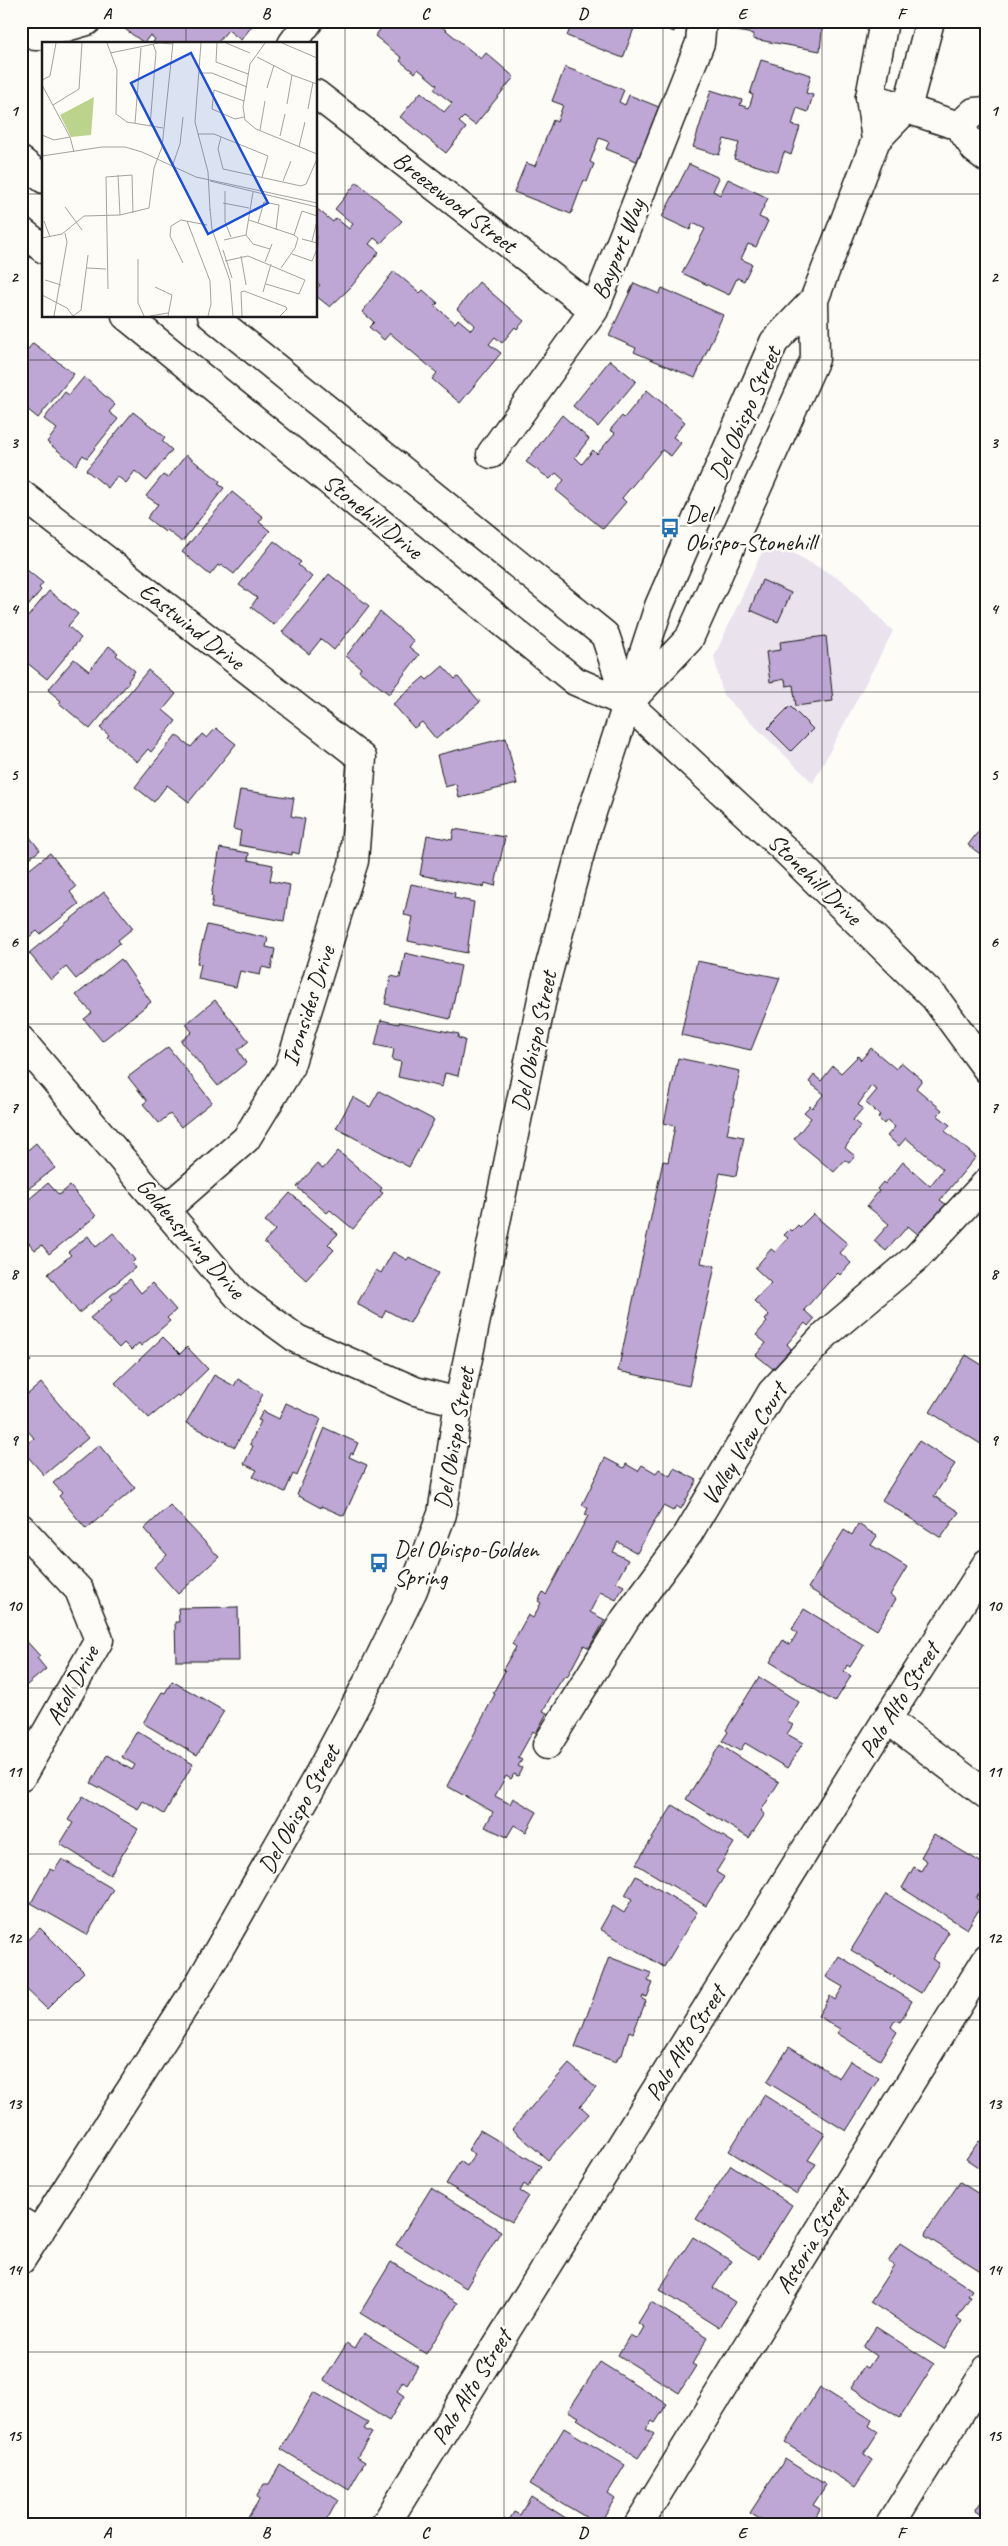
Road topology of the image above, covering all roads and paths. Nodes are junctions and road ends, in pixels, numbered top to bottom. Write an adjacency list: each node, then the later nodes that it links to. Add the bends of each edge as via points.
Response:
1 (87, 21): 6 (street, via 35,36)
2 (309, 21): 7 (street)
3 (702, 21): 18 (street, Bayport Way, via 700,43)
4 (884, 21): 9 (street, Del Obispo Street)
5 (930, 21): 10 (street, Del Obispo Street)
6 (21, 26)
7 (293, 42)
8 (318, 96): 18 (street, Breezewood Street)
9 (870, 97): 10 (street); 13 (street, Del Obispo Street)
10 (907, 108): 12 (street); 13 (street, Del Obispo Street)
11 (987, 111): 12 (street, via 974,112)
12 (959, 126): 14 (street, via 975,149)
13 (876, 140): 17 (street, Del Obispo Street)
14 (987, 158)
15 (21, 161): 16 (street)
16 (42, 177)
17 (814, 300): 23 (street, Del Obispo Street, via 774,342 659,606); 23 (street, Del Obispo Street, via 815,360 689,639)
18 (594, 310): 21 (street, Bayport Way)
19 (128, 318): 23 (street, Stonehill Drive, via 575,681)
20 (214, 318): 23 (street, Stonehill Drive, via 605,635)
21 (491, 454)
22 (21, 494): 24 (street, Eastwind Drive)
23 (628, 704): 26 (street, Stonehill Drive, via 782,846 935,998); 29 (street, Del Obispo Street, via 586,831 544,984)
24 (362, 758): 28 (street, Ironsides Drive, via 354,861 289,1069 246,1139)
25 (21, 1040): 28 (street, Goldenspring Drive)
26 (987, 1069)
27 (987, 1182): 33 (street, Valley View Court, via 916,1258 826,1334 772,1392 688,1534 626,1618)
28 (165, 1210): 29 (street, Goldenspring Drive, via 238,1296 297,1339 415,1391)
29 (460, 1402): 37 (street, Del Obispo Street, via 442,1514 413,1590 370,1678 202,1979)
30 (21, 1528): 34 (street, Atoll Drive, via 79,1590 98,1640)
31 (987, 1563): 32 (street, Palo Alto Street)
32 (887, 1719): 35 (street); 40 (street, Palo Alto Street)
33 (548, 1745)
34 (21, 1777)
35 (987, 1795)
36 (987, 1958): 41 (street, Astoria Street)
37 (30, 2227): 38 (street, Del Obispo Street)
38 (21, 2260)
39 (987, 2369): 42 (street)
40 (385, 2525)
41 (638, 2525)
42 (890, 2525)

